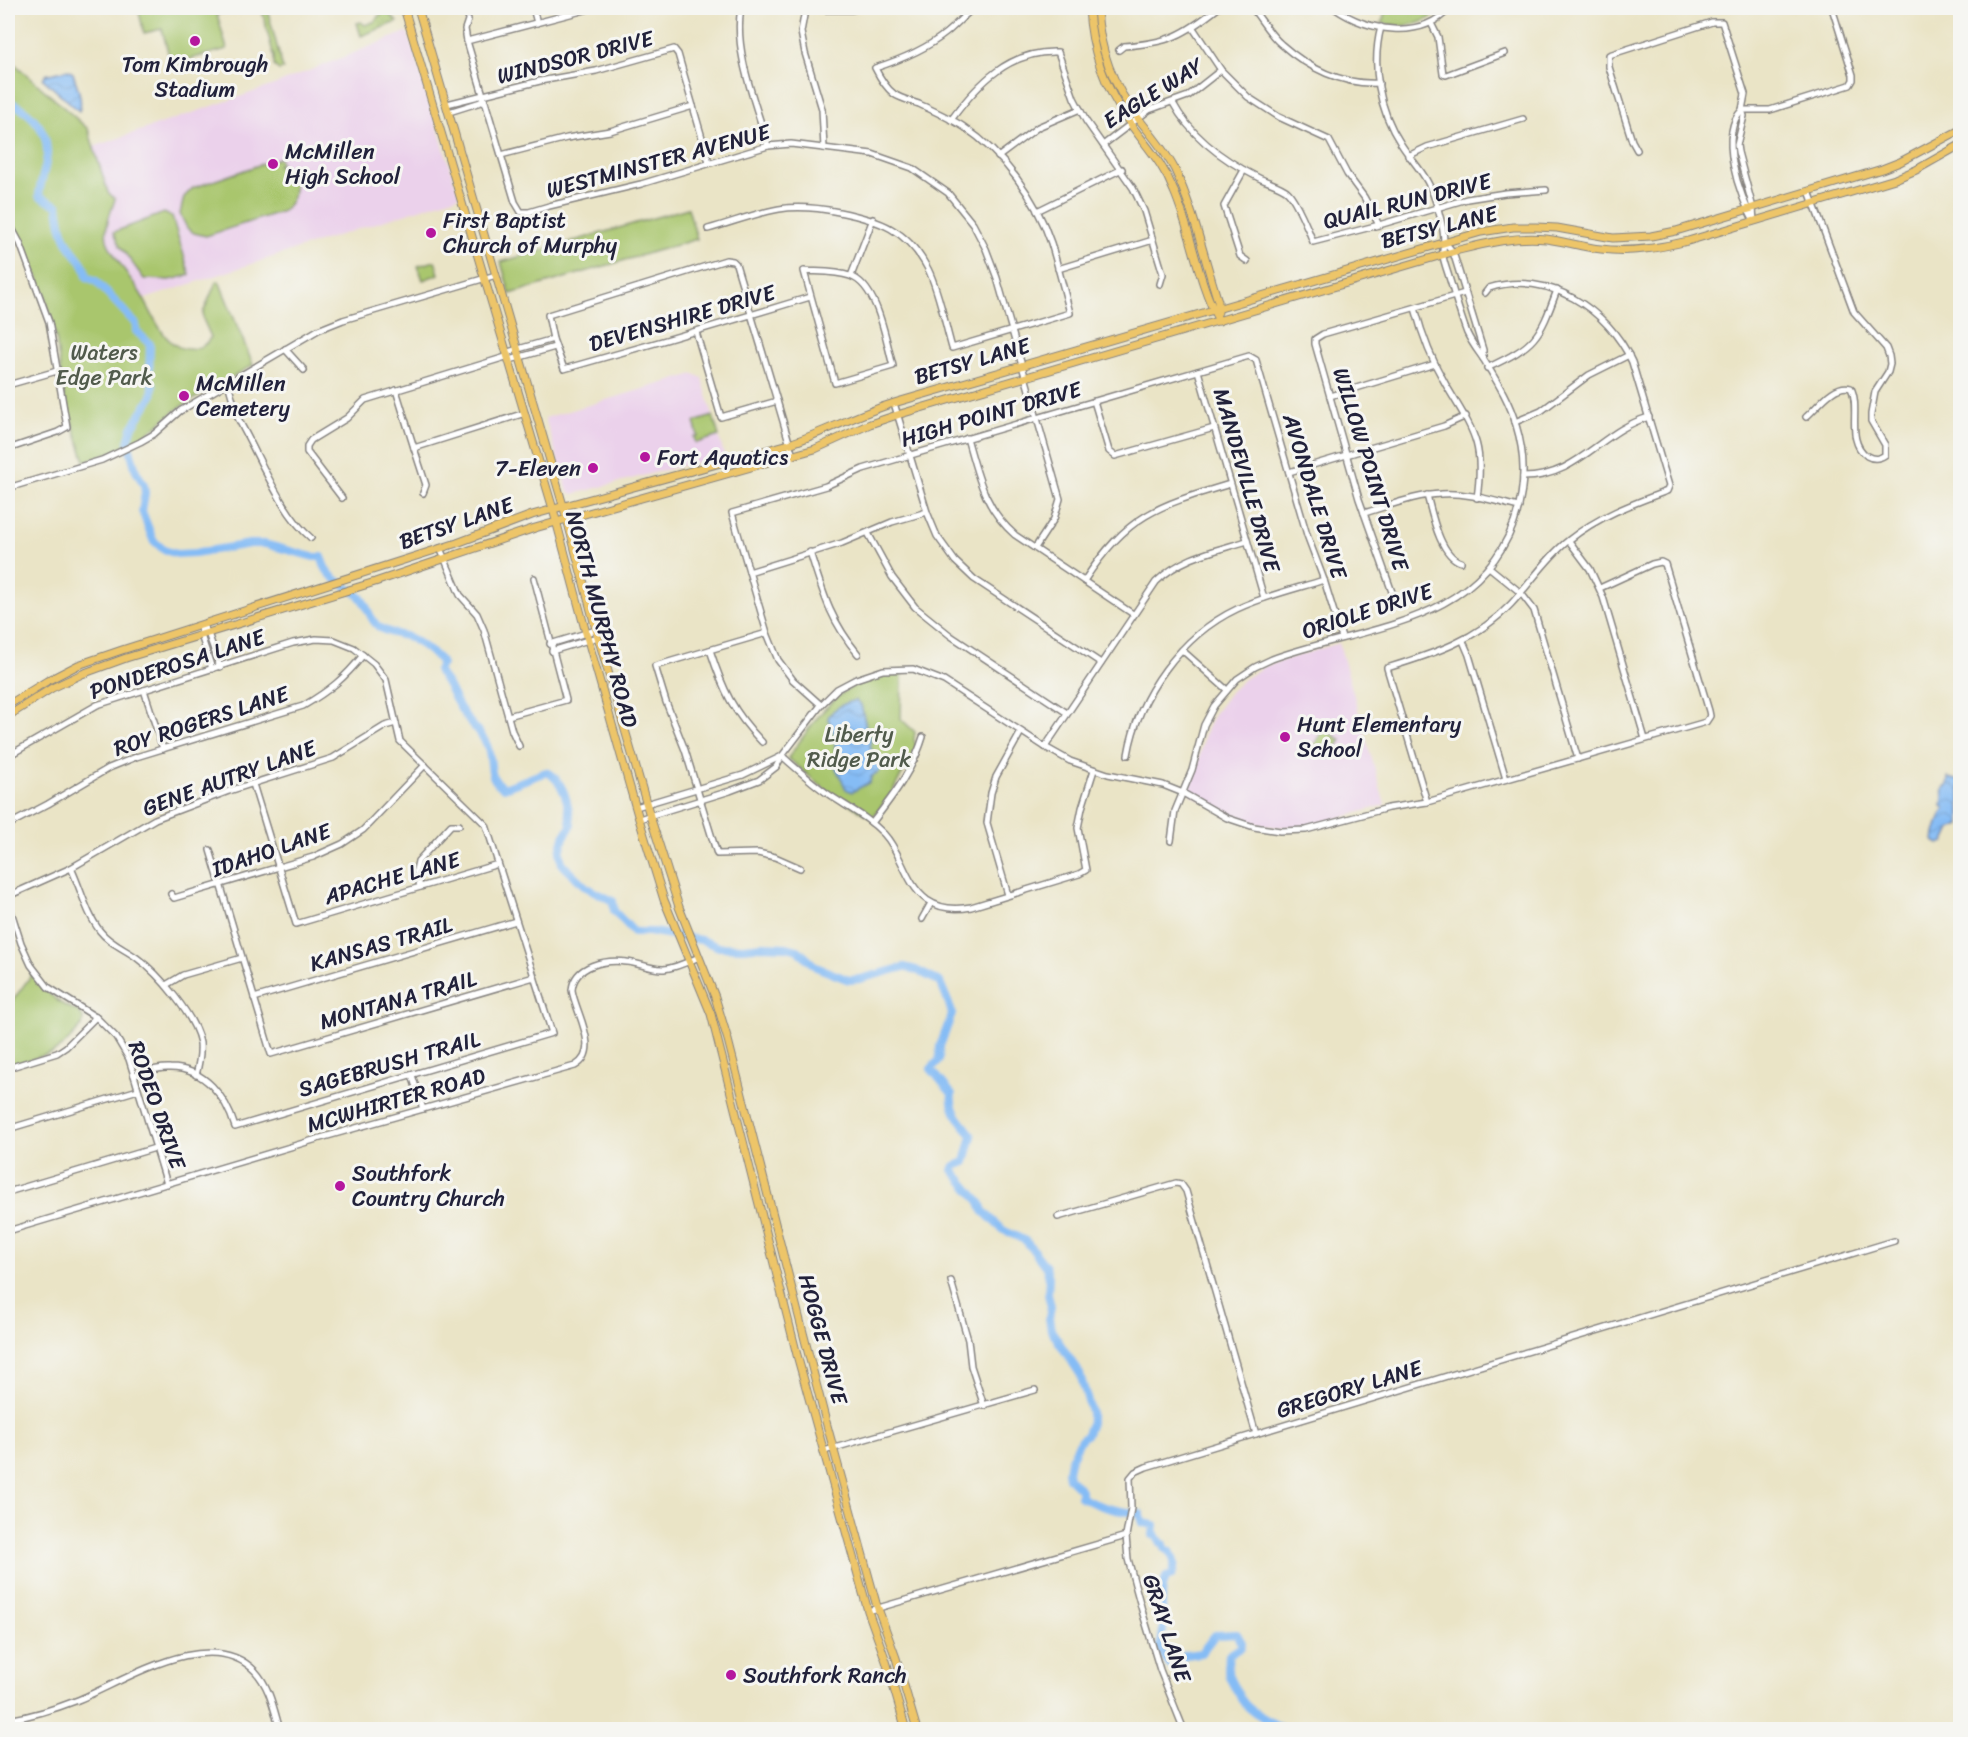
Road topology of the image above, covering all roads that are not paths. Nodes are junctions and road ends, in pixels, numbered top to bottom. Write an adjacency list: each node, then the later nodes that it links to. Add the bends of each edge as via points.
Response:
1 (404, 8): 71 (main road, NORTH MURPHY ROAD)
2 (417, 8): 28 (main road, NORTH MURPHY ROAD)
3 (533, 8): 16 (street)
4 (593, 8): 16 (street)
5 (741, 8): 38 (street, via 743,58)
6 (860, 8): 39 (street, via 805,10 801,32 822,109)
7 (974, 8): 33 (street, via 923,48 875,68 882,83 895,94)
8 (1089, 8): 34 (main road, via 1099,64)
9 (1097, 8): 31 (main road, via 1102,45 1111,72)
10 (1218, 8): 19 (street)
11 (1252, 8): 24 (street, via 1279,43 1304,61 1348,82)
12 (1334, 8): 18 (street)
13 (1450, 8): 17 (street)
14 (1832, 8): 30 (street, via 1853,75 1850,85 1770,110)
15 (468, 20): 20 (street)
16 (537, 22): 20 (street)
17 (1431, 22): 18 (street, via 1408,29); 22 (street, via 1438,37 1443,74)
18 (1381, 27): 24 (street, ORIOLE DRIVE, via 1376,54)
19 (1193, 28): 21 (street, via 1166,40); 23 (street)
20 (468, 41): 25 (street)
21 (1119, 50)
22 (1505, 53)
23 (1221, 70): 26 (street, EAGLE WAY); 61 (street, via 1248,98 1329,140)
24 (1378, 83): 43 (street, ORIOLE DRIVE, via 1390,123)
25 (484, 96): 27 (street, WINDSOR DRIVE, via 674,49); 28 (street, WINDSOR DRIVE, via 481,102); 42 (street)
26 (1173, 103): 31 (street, EAGLE WAY, via 1162,104); 48 (street, via 1193,132)
27 (693, 106): 42 (street); 45 (street)
28 (448, 108): 69 (main road, NORTH MURPHY ROAD)
29 (1080, 109): 33 (street, via 1058,52 1031,53 1011,61 980,84); 36 (street); 44 (street, via 1038,127)
30 (1742, 110): 40 (street, via 1734,126); 41 (street, via 1745,94 1722,22 1613,52 1609,55 1609,67)
31 (1138, 118): 34 (street, EAGLE WAY); 79 (main road, via 1164,151 1178,178 1218,301)
32 (1523, 119): 43 (street)
33 (951, 120): 44 (street)
34 (1130, 124): 36 (street, EAGLE WAY); 79 (main road, via 1157,158 1175,192)
35 (1960, 130): 46 (main road, BETSY LANE)
36 (1103, 145): 47 (street)
37 (1960, 145): 49 (main road, BETSY LANE)
38 (768, 146): 39 (street, WESTMINSTER AVENUE); 45 (street, WESTMINSTER AVENUE)
39 (824, 148): 82 (street, WESTMINSTER AVENUE, via 872,154 912,168 948,193 973,224 986,249)
40 (1734, 148): 50 (street); 51 (street)
41 (1637, 150)
42 (501, 155): 45 (street, WESTMINSTER AVENUE, via 521,212 641,184)
43 (1408, 156): 55 (street, ORIOLE DRIVE, via 1427,181)
44 (998, 158): 57 (street, via 1027,193)
45 (709, 162)
46 (1900, 162): 49 (main road); 53 (main road, BETSY LANE)
47 (1122, 169): 57 (street); 63 (street, via 1144,211)
48 (1244, 170): 61 (street, QUAIL RUN DRIVE, via 1287,192 1313,242); 67 (street, via 1224,206 1240,256)
49 (1906, 175): 54 (main road, BETSY LANE)
50 (1746, 182): 51 (street); 56 (street)
51 (1739, 185): 56 (street)
52 (1546, 190): 55 (street, QUAIL RUN DRIVE, via 1467,199)
53 (1809, 191): 54 (street); 56 (main road, BETSY LANE)
54 (1813, 203): 60 (main road, BETSY LANE); 113 (street, via 1854,312 1890,356 1888,372 1875,392 1871,414 1885,445 1885,455 1872,458 1860,449 1851,388 1834,390)
55 (1437, 208): 61 (street, QUAIL RUN DRIVE); 64 (street, ORIOLE DRIVE)
56 (1750, 209): 60 (street); 64 (main road, BETSY LANE, via 1676,231 1634,238 1524,227 1494,229)
57 (1037, 212): 68 (street)
58 (873, 219): 62 (street, via 794,207); 70 (street); 82 (street, via 904,238 928,270 952,348)
59 (8, 221): 98 (street, via 49,322)
60 (1754, 221): 65 (main road, BETSY LANE, via 1661,248 1634,251 1523,239)
61 (1379, 225)
62 (708, 230)
63 (1153, 240): 68 (street); 72 (street, via 1163,274)
64 (1444, 241): 65 (street, ORIOLE DRIVE); 66 (street, ORIOLE DRIVE); 79 (main road, BETSY LANE)
65 (1453, 252): 66 (main road, BETSY LANE); 74 (street, ORIOLE DRIVE)
66 (1443, 255): 76 (street, ORIOLE DRIVE); 81 (main road, BETSY LANE)
67 (1247, 261)
68 (1058, 269): 82 (street, via 1070,313)
69 (496, 275): 71 (street); 89 (main road, NORTH MURPHY ROAD)
70 (851, 276): 77 (street, via 804,271); 77 (street, via 867,288 875,302 893,366 835,383)
71 (486, 278): 88 (street, via 344,320); 91 (main road, NORTH MURPHY ROAD)
72 (1160, 284)
73 (1557, 290): 75 (street, via 1513,284 1489,288); 90 (street, via 1595,313); 96 (street, via 1543,328 1531,343)
74 (1465, 293): 76 (street); 92 (street, ORIOLE DRIVE)
75 (1485, 293)
76 (1455, 296): 78 (street); 92 (street, ORIOLE DRIVE, via 1470,341)
77 (810, 297): 80 (street, DEVENSHIRE DRIVE)
78 (1415, 308): 94 (street); 104 (street, WILLOW POINT DRIVE, via 1315,339)
79 (1215, 309): 81 (main road); 84 (main road, BETSY LANE)
80 (751, 315): 83 (street, DEVENSHIRE DRIVE); 85 (street, via 736,264 726,260 548,315); 105 (street)
81 (1218, 321): 86 (main road, BETSY LANE)
82 (1010, 330): 95 (street, WESTMINSTER AVENUE)
83 (696, 332): 87 (street, DEVENSHIRE DRIVE, via 564,369); 105 (street, via 721,417)
84 (1130, 334): 86 (main road); 95 (main road, BETSY LANE)
85 (553, 339): 87 (street); 89 (street)
86 (1133, 345): 100 (main road, BETSY LANE)
87 (555, 346): 89 (street)
88 (285, 349): 97 (street); 101 (street)
89 (518, 353): 91 (street); 135 (main road, NORTH MURPHY ROAD)
90 (1629, 355): 112 (street); 114 (street, via 1589,375 1541,411)
91 (509, 356): 103 (street); 108 (main road, NORTH MURPHY ROAD)
92 (1483, 358): 96 (street, ORIOLE DRIVE)
93 (1257, 364): 99 (street, HIGH POINT DRIVE, via 1249,356); 124 (street, AVONDALE DRIVE)
94 (1435, 364): 104 (street); 110 (street)
95 (1022, 366): 100 (street, WESTMINSTER AVENUE); 107 (main road, BETSY LANE)
96 (1487, 368): 114 (street, ORIOLE DRIVE)
97 (304, 370)
98 (57, 371): 102 (street); 119 (street, via 67,427)
99 (1198, 371): 106 (street, HIGH POINT DRIVE); 115 (street, MANDEVILLE DRIVE)
100 (1026, 378): 109 (main road, BETSY LANE); 111 (street, WESTMINSTER AVENUE)
101 (228, 383): 129 (street, via 180,411 140,442 102,460); 143 (street, via 243,428 296,522)
102 (8, 385)
103 (396, 390): 118 (street); 132 (street, via 365,400 347,418 308,443 307,453)
104 (1330, 396): 121 (street, WILLOW POINT DRIVE)
105 (777, 401): 117 (street)
106 (1095, 401): 111 (street, HIGH POINT DRIVE); 115 (street, via 1112,455)
107 (894, 403): 109 (street); 117 (main road, BETSY LANE)
108 (525, 413): 118 (street); 137 (main road, NORTH MURPHY ROAD)
109 (897, 415): 120 (street); 122 (main road, BETSY LANE)
110 (1466, 416): 121 (street, via 1450,425); 133 (street, via 1480,459)
111 (1037, 417): 116 (street, HIGH POINT DRIVE); 147 (street, WESTMINSTER AVENUE, via 1060,499 1054,519)
112 (1649, 417): 125 (street, via 1622,426 1589,453 1561,469 1546,476); 145 (street, via 1668,489 1614,511)
113 (1806, 417)
114 (1515, 422): 125 (street, ORIOLE DRIVE)
115 (1214, 428): 127 (street, MANDEVILLE DRIVE)
116 (967, 438): 120 (street, HIGH POINT DRIVE); 147 (street, via 990,507 1007,528)
117 (789, 444): 122 (street); 123 (main road, BETSY LANE)
118 (414, 448): 130 (street, via 426,485)
119 (8, 449)
120 (909, 455): 138 (street); 152 (street, HIGH POINT DRIVE, via 826,486 732,513)
121 (1347, 455): 124 (street); 139 (street, WILLOW POINT DRIVE)
122 (793, 456): 126 (main road, BETSY LANE)
123 (707, 466): 126 (main road); 128 (main road, BETSY LANE)
124 (1289, 472): 154 (street, AVONDALE DRIVE)
125 (1523, 477): 136 (street, ORIOLE DRIVE)
126 (711, 478): 134 (main road, BETSY LANE)
127 (1230, 484): 144 (street, MANDEVILLE DRIVE); 155 (street, via 1177,500 1144,516 1110,545)
128 (632, 486): 134 (main road); 135 (main road, BETSY LANE)
129 (8, 488)
130 (423, 493)
131 (1427, 495): 133 (street); 139 (street); 150 (street, via 1445,547 1454,560)
132 (342, 498)
133 (1477, 498): 136 (street)
134 (636, 499): 140 (main road, BETSY LANE)
135 (563, 506): 137 (main road, BETSY LANE); 140 (main road, NORTH MURPHY ROAD)
136 (1519, 507): 151 (street, ORIOLE DRIVE, via 1505,543)
137 (553, 509): 141 (main road, NORTH MURPHY ROAD); 146 (main road, BETSY LANE)
138 (927, 512): 142 (street); 174 (street, via 938,536 974,579)
139 (1364, 513): 159 (street, WILLOW POINT DRIVE)
140 (567, 519): 141 (main road, BETSY LANE); 164 (main road, NORTH MURPHY ROAD)
141 (557, 522): 149 (main road, BETSY LANE); 165 (main road, NORTH MURPHY ROAD)
142 (868, 532): 148 (street); 181 (street, via 892,577 915,607 951,636)
143 (311, 538)
144 (1247, 541): 158 (street, MANDEVILLE DRIVE); 160 (street, via 1176,566 1152,587)
145 (1569, 541): 156 (street); 157 (street)
146 (440, 548): 149 (street); 161 (main road, BETSY LANE)
147 (1035, 548): 155 (street)
148 (810, 552): 152 (street); 172 (street, via 834,621)
149 (444, 560): 163 (main road, BETSY LANE); 183 (street, via 460,595 477,614 484,630)
150 (1461, 562)
151 (1489, 567): 157 (street); 166 (street, ORIOLE DRIVE, via 1461,593 1432,610)
152 (749, 572): 162 (street)
153 (534, 578): 168 (street)
154 (1324, 580): 158 (street); 166 (street, AVONDALE DRIVE)
155 (1084, 581): 160 (street)
156 (1600, 588): 187 (street); 187 (street, via 1658,562 1668,570 1710,716 1706,722)
157 (1521, 593): 167 (street, via 1495,619); 195 (street, via 1538,620)
158 (1264, 598): 170 (street, via 1215,621)
159 (1397, 599)
160 (1133, 614): 174 (street)
161 (202, 625): 163 (street); 179 (main road, BETSY LANE, via 78,665)
162 (766, 633): 169 (street); 180 (street, via 788,675)
163 (205, 634): 175 (street); 176 (street); 182 (main road, BETSY LANE, via 82,674)
164 (597, 634): 165 (street); 204 (main road, NORTH MURPHY ROAD)
165 (587, 637): 168 (street); 171 (street); 205 (main road, NORTH MURPHY ROAD)
166 (1342, 638): 178 (street, ORIOLE DRIVE, via 1261,664)
167 (1462, 641): 198 (street); 203 (street, via 1387,668)
168 (550, 644): 171 (street)
169 (710, 650): 188 (street, via 731,705); 200 (street, via 655,666)
170 (1182, 650): 178 (street); 192 (street, via 1144,705)
171 (552, 651): 183 (street, via 566,700)
172 (858, 654)
173 (363, 655): 175 (street, PONDEROSA LANE, via 334,640 316,639); 184 (street, PONDEROSA LANE, via 386,680); 191 (street, ROY ROGERS LANE, via 328,692 303,706)
174 (1101, 663): 181 (street)
175 (220, 667): 176 (street, PONDEROSA LANE)
176 (212, 669): 177 (street, PONDEROSA LANE)
177 (144, 690): 191 (street); 193 (street, PONDEROSA LANE, via 97,705)
178 (1227, 690): 201 (street, ORIOLE DRIVE, via 1204,725)
179 (8, 705)
180 (821, 705): 185 (street, via 837,689 856,679 883,670 913,669 944,681); 194 (street)
181 (1067, 712): 190 (street)
182 (8, 716)
183 (508, 716): 189 (street)
184 (396, 723): 196 (street, PONDEROSA LANE, via 400,741); 199 (street, GENE AUTRY LANE, via 333,758)
185 (1021, 732): 190 (street); 220 (street, via 996,777 987,823)
186 (923, 737): 208 (street, via 902,783)
187 (1645, 739): 195 (street)
188 (762, 742)
189 (519, 746)
190 (1045, 747): 197 (street)
191 (163, 749): 209 (street, ROY ROGERS LANE, via 109,768)
192 (1128, 755)
193 (8, 756)
194 (782, 756): 200 (street, via 743,775); 202 (street, via 776,767 759,780); 208 (street, via 828,794)
195 (1578, 759): 198 (street)
196 (425, 765): 213 (street, PONDEROSA LANE, via 486,825); 215 (street, IDAHO LANE, via 363,831 314,857)
197 (1094, 770): 201 (street); 220 (street, via 1077,828 1086,870)
198 (1506, 780): 203 (street)
199 (253, 784): 214 (street, GENE AUTRY LANE, via 155,819); 215 (street)
200 (697, 788): 202 (street); 204 (street)
201 (1183, 793): 203 (street, via 1227,818 1280,831 1319,827 1388,807); 211 (street, ORIOLE DRIVE, via 1173,818)
202 (701, 800): 206 (street); 216 (street, via 717,854 758,853)
203 (1427, 802)
204 (646, 804): 205 (street); 206 (main road, NORTH MURPHY ROAD)
205 (636, 807): 207 (main road, NORTH MURPHY ROAD)
206 (650, 816): 207 (street); 226 (main road, NORTH MURPHY ROAD)
207 (639, 819): 228 (main road, NORTH MURPHY ROAD, via 664,900)
208 (872, 823): 223 (street, via 892,844 917,890)
209 (8, 825)
210 (459, 825): 218 (street, via 451,825 418,861)
211 (1171, 841)
212 (210, 850): 217 (street)
213 (498, 864): 218 (street, APACHE LANE); 225 (street, PONDEROSA LANE)
214 (71, 868): 221 (street, GENE AUTRY LANE); 230 (street, via 99,931)
215 (279, 868): 217 (street, IDAHO LANE); 218 (street, APACHE LANE, via 296,924)
216 (800, 868)
217 (220, 884): 219 (street, IDAHO LANE, via 174,898); 227 (street)
218 (420, 887)
219 (171, 894)
220 (1008, 895): 223 (street, via 955,909)
221 (8, 896)
222 (8, 902): 232 (street, RODEO DRIVE, via 31,965 48,987)
223 (931, 903): 224 (street)
224 (922, 920)
225 (516, 921): 229 (street, PONDEROSA LANE); 231 (street, KANSAS TRAIL)
226 (698, 954): 228 (street, MCWHIRTER ROAD); 242 (main road, HOGGE DRIVE, via 728,1040)
227 (243, 958): 230 (street, via 183,975); 231 (street)
228 (690, 961): 239 (street, MCWHIRTER ROAD, via 663,969 617,961 586,968 575,978 572,990 587,1044 581,1063); 243 (main road, HOGGE DRIVE, via 711,1014)
229 (534, 977): 231 (street, MONTANA TRAIL, via 271,1054); 233 (street, PONDEROSA LANE)
230 (166, 985): 236 (street, via 186,1011 200,1041)
231 (254, 998)
232 (96, 1017): 234 (street, via 57,1053); 235 (street, RODEO DRIVE, via 116,1036)
233 (552, 1033): 237 (street, SAGEBRUSH TRAIL)
234 (8, 1068)
235 (134, 1075): 236 (street, via 170,1068); 238 (street, RODEO DRIVE)
236 (196, 1075): 237 (street, SAGEBRUSH TRAIL, via 212,1084 225,1100 235,1126)
237 (412, 1075): 239 (street)
238 (138, 1090): 240 (street); 241 (street, RODEO DRIVE)
239 (423, 1109): 244 (street, MCWHIRTER ROAD)
240 (8, 1130)
241 (155, 1148): 244 (street, RODEO DRIVE); 245 (street)
242 (760, 1164): 243 (main road); 250 (main road, HOGGE DRIVE)
243 (750, 1166): 251 (main road, HOGGE DRIVE)
244 (167, 1184): 247 (street, MCWHIRTER ROAD)
245 (8, 1192)
246 (1058, 1217): 254 (street, via 1181,1184)
247 (8, 1231)
248 (1894, 1241): 254 (street, GREGORY LANE)
249 (951, 1281): 253 (street)
250 (799, 1321): 251 (main road); 255 (main road, HOGGE DRIVE)
251 (790, 1324): 256 (main road, HOGGE DRIVE)
252 (1035, 1390): 253 (street)
253 (984, 1406): 255 (street)
254 (1256, 1434): 257 (street, GREGORY LANE, via 1135,1472 1129,1481 1131,1512)
255 (834, 1449): 256 (street); 258 (main road, HOGGE DRIVE)
256 (824, 1452): 259 (main road, HOGGE DRIVE)
257 (1126, 1536): 258 (street); 264 (street, GRAY LANE, via 1141,1607)
258 (878, 1608): 259 (street); 263 (main road, HOGGE DRIVE)
259 (868, 1611): 262 (main road, HOGGE DRIVE)
260 (8, 1720): 261 (street, via 58,1708 134,1673 215,1652 227,1654 257,1673 267,1689)
261 (280, 1730)
262 (906, 1730)
263 (917, 1730)
264 (1184, 1730)

